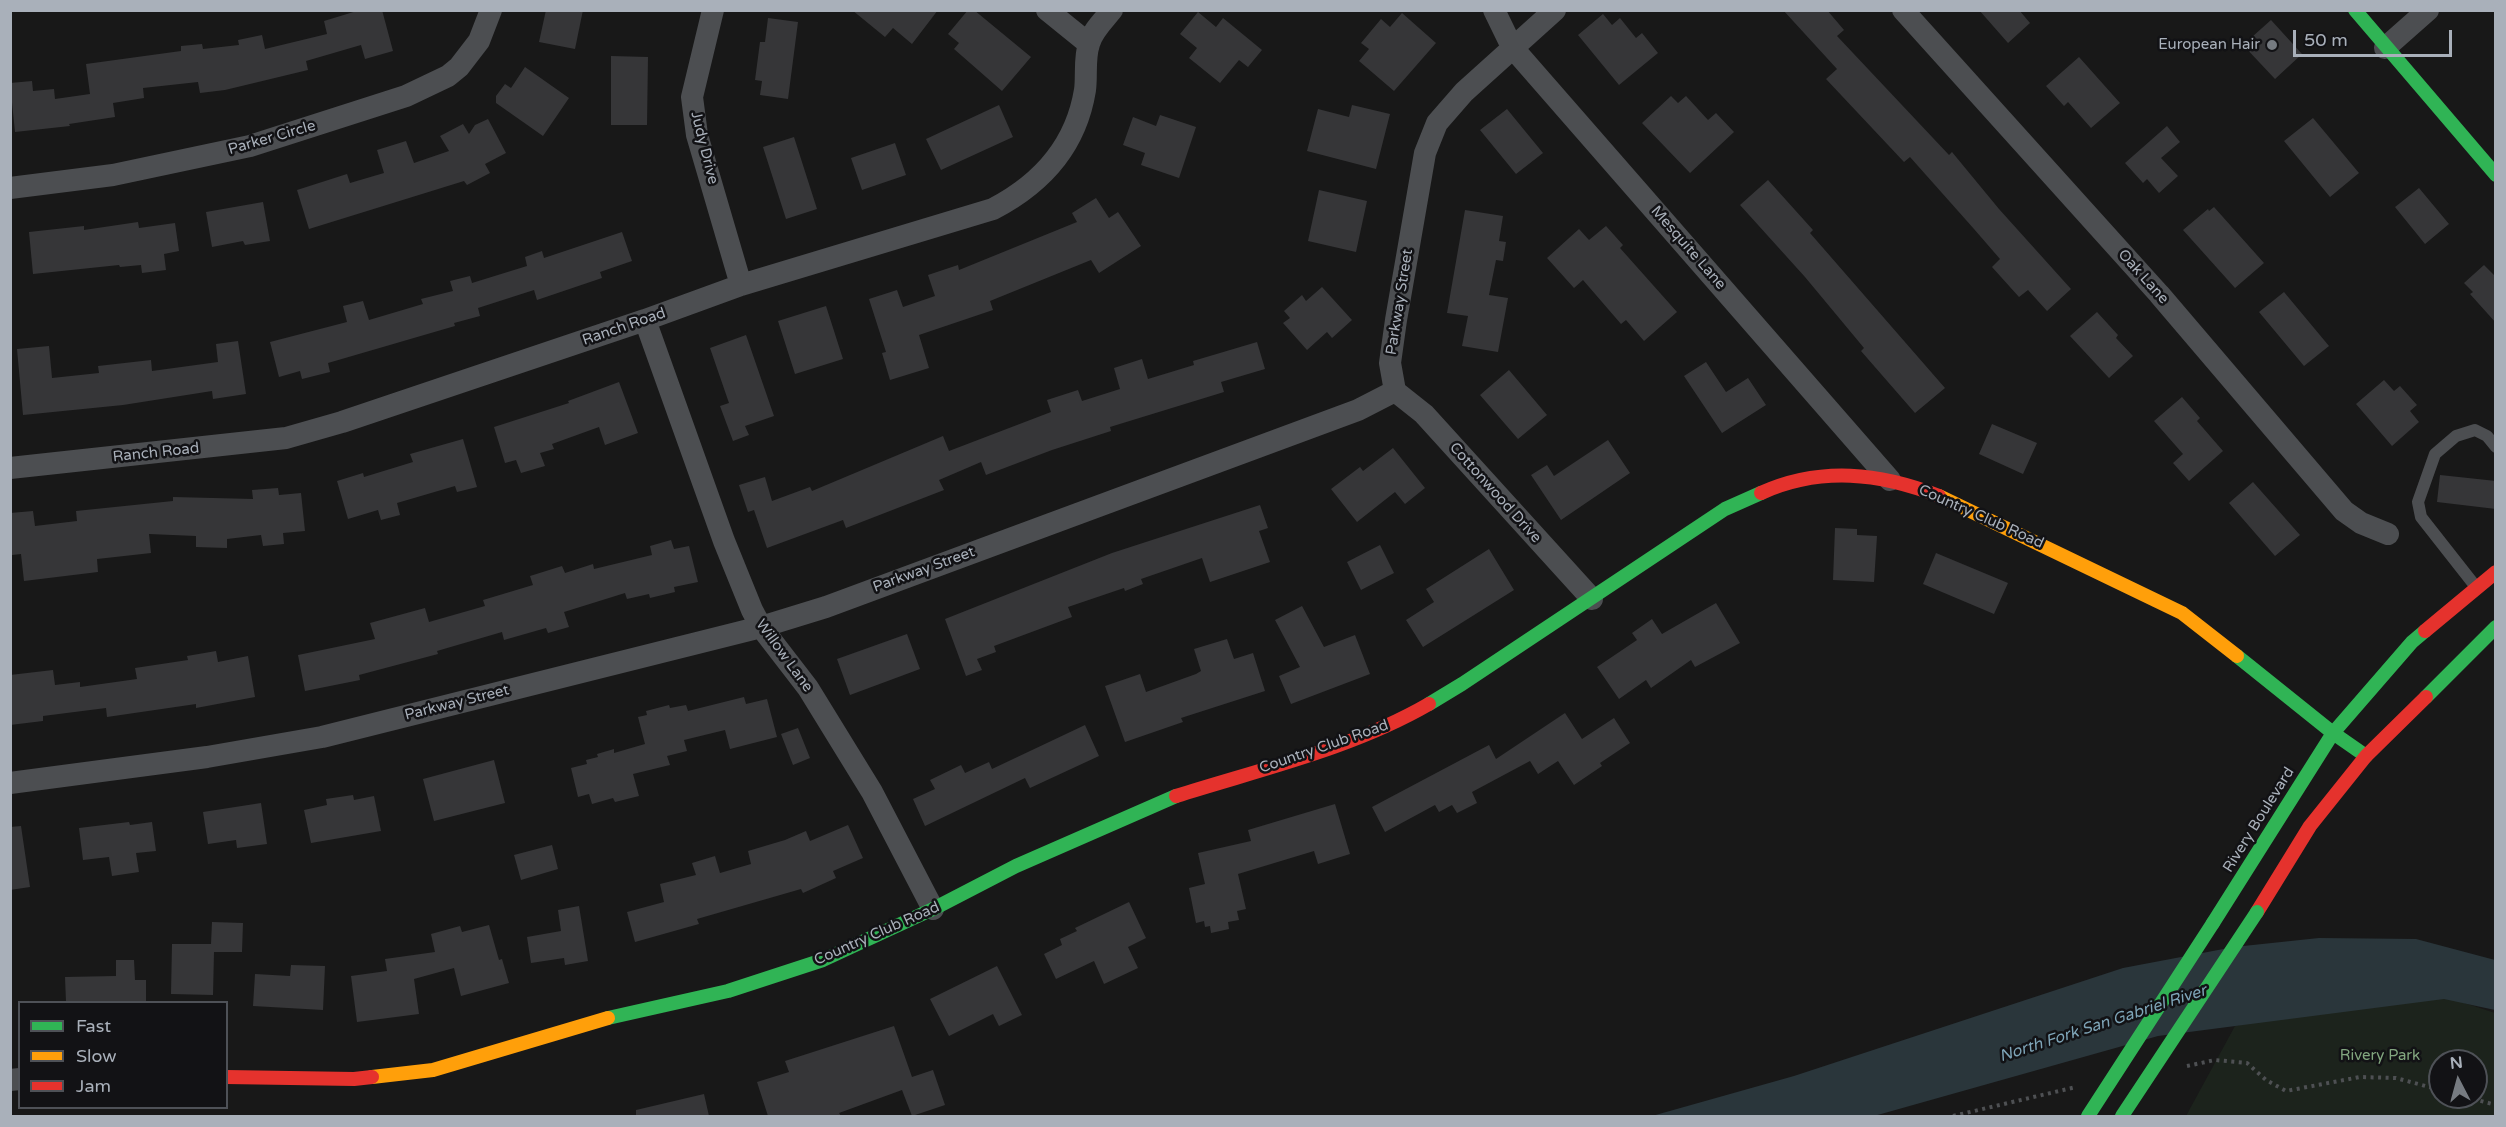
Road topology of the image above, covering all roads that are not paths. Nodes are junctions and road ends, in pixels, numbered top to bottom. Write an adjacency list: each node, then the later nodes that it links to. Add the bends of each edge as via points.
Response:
1 (491, 10): 14 (street, Parker Circle, via 479,41 459,68 406,96 250,146 113,175)
2 (713, 10): 15 (street, Judy Drive, via 692,97 697,135)
3 (1047, 10): 10 (street)
4 (1112, 10): 10 (street, Ranch Road)
5 (1494, 10): 11 (street, Mesquite Lane)
6 (1555, 10): 11 (street, Parkway Street)
7 (1903, 10): 21 (street, Oak Lane, via 2159,294 2344,511)
8 (2355, 10): 12 (street)
9 (2428, 10): 12 (street)
10 (1089, 44): 15 (street, Ranch Road, via 1085,91 1073,132 1057,159 1029,187 993,209)
11 (1512, 47): 17 (street, Parkway Street, via 1437,123 1425,153 1390,363); 20 (street, Mesquite Lane)
12 (2385, 48): 13 (street)
13 (2496, 175)
14 (10, 188)
15 (741, 285): 16 (street, Ranch Road)
16 (645, 320): 19 (street, Ranch Road, via 286,438); 25 (street, Willow Lane, via 723,541)
17 (1395, 391): 24 (street, Cottonwood Drive, via 1424,414); 25 (street, Parkway Street, via 1358,410 826,607)
18 (2496, 447): 23 (lane, via 2475,430 2456,436 2435,454 2418,502 2421,517)
19 (10, 468)
20 (1890, 480): 24 (street, Country Club Road, via 1857,475 1812,476 1776,486 1718,514); 28 (street, Country Club Road, via 1954,502 2182,613)
21 (2388, 534)
22 (2496, 572): 23 (street, Rivery Boulevard)
23 (2476, 587): 28 (street, Rivery Boulevard, via 2412,642)
24 (1592, 599): 31 (street, Country Club Road, via 1399,721 1357,739 1162,800 1016,866)
25 (761, 627): 30 (street, Parkway Street, via 322,737 207,757); 31 (street, Willow Lane, via 808,688 847,751)
26 (2490, 631): 27 (lane); 29 (street)
27 (2496, 652)
28 (2333, 733): 29 (street, Country Club Road); 33 (street, Rivery Boulevard, bridge)
29 (2366, 756): 34 (street, bridge, via 2310,826)
30 (10, 783)
31 (933, 909): 32 (street, Country Club Road, via 823,960 728,991 615,1016 433,1070 354,1079)
32 (228, 1077)
33 (2088, 1116)
34 (2122, 1116)

